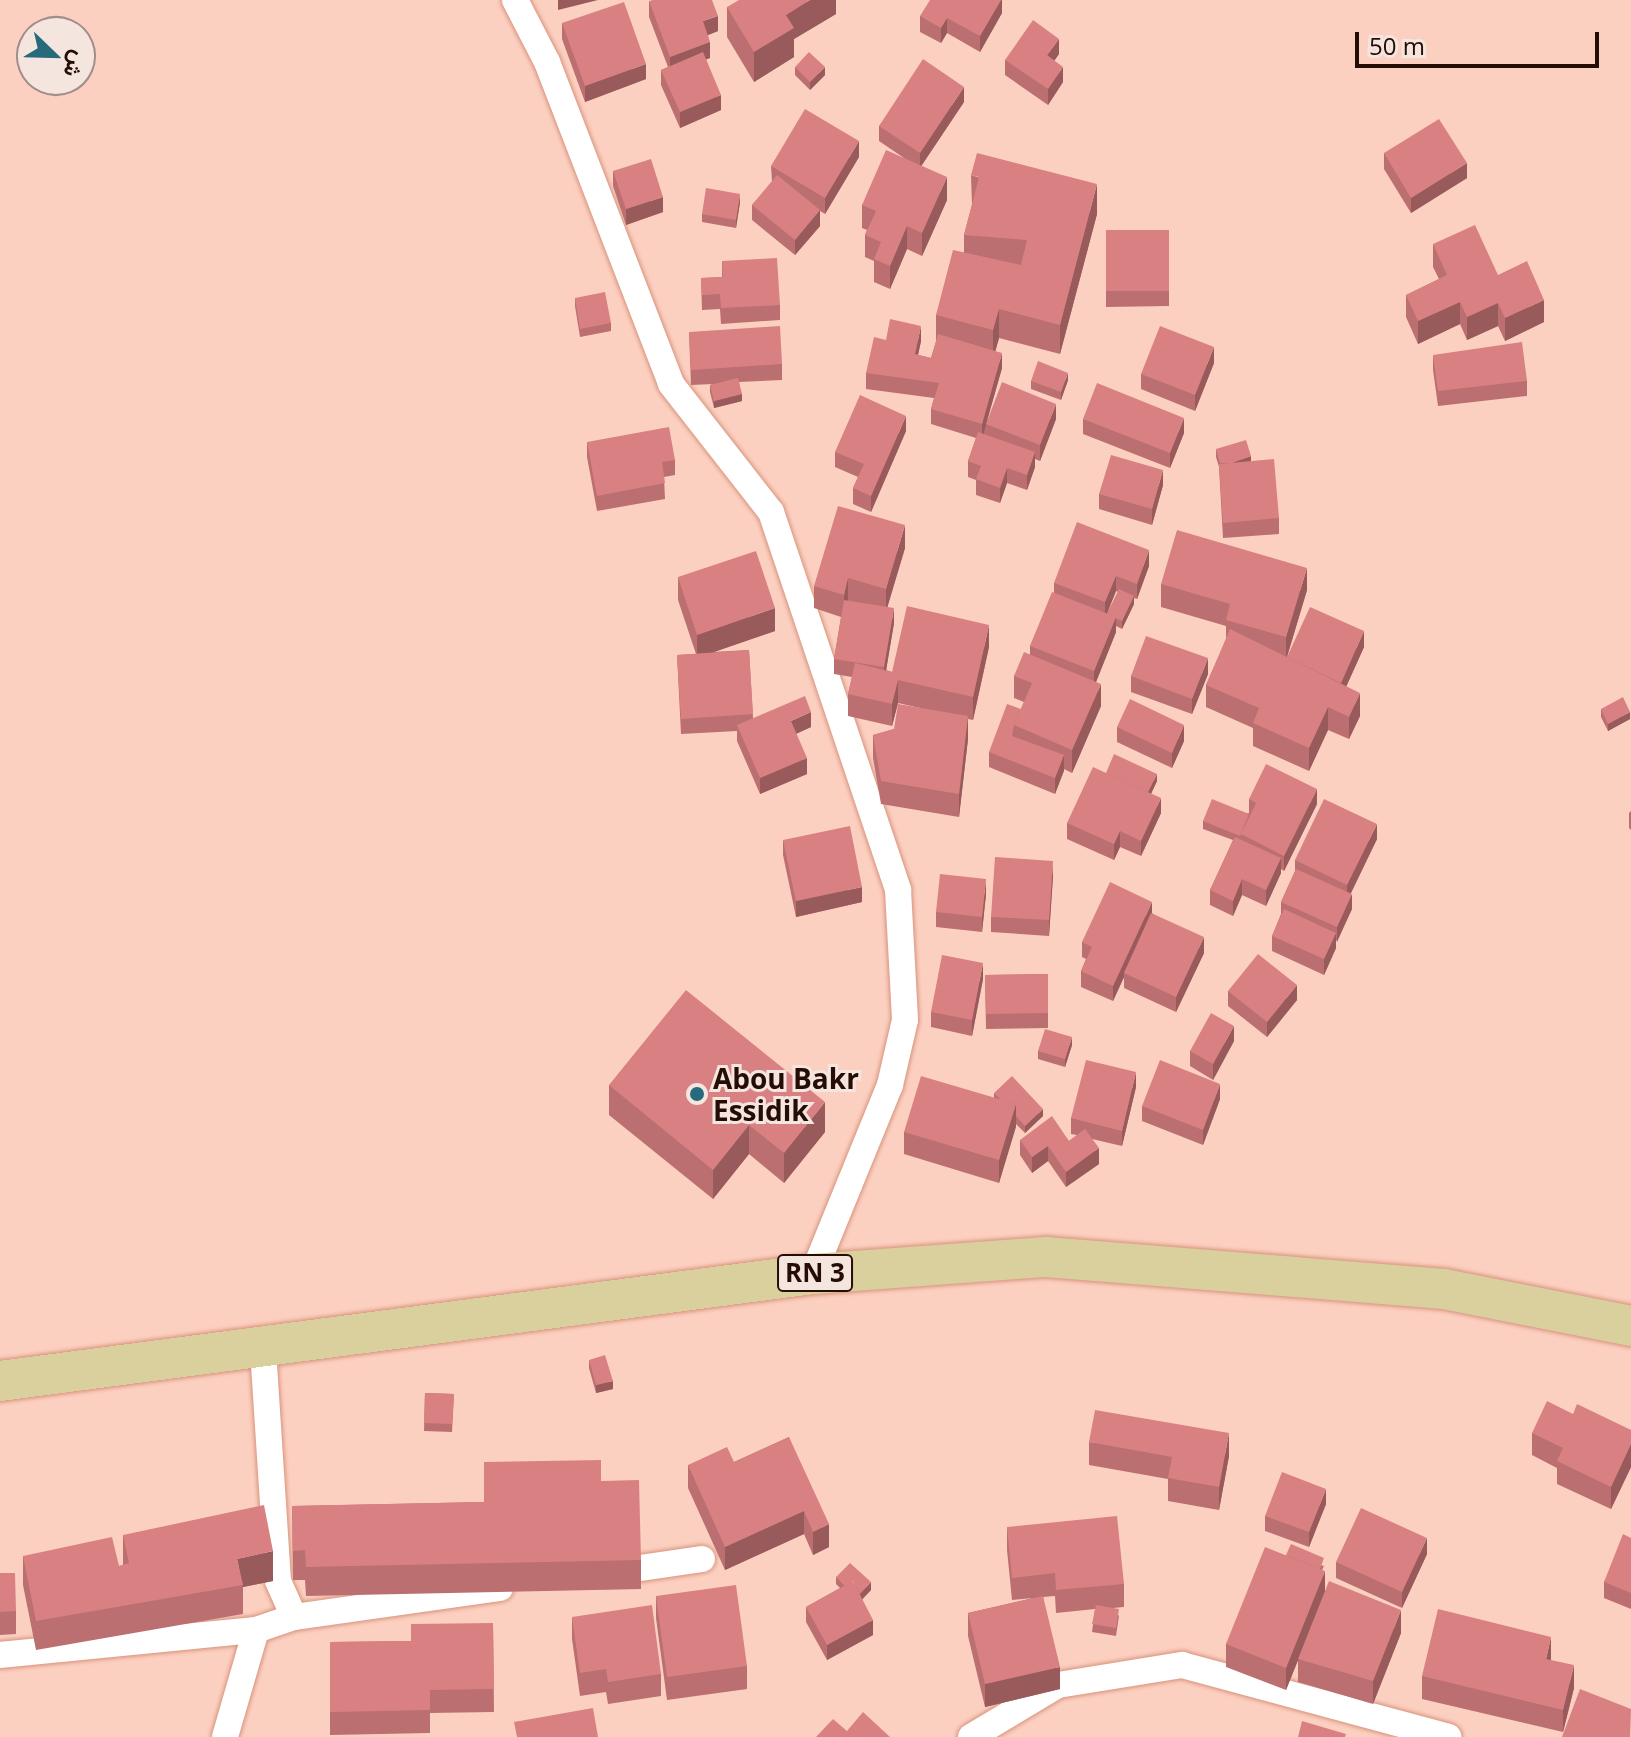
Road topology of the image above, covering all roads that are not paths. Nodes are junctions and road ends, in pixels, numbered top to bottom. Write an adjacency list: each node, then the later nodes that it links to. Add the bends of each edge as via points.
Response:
1 (515, 0): 2 (street, via 547,62 671,384 771,512 898,890 902,1033 890,1085)
2 (813, 1274): 3 (main road, RN 3, via 1046,1257 1230,1268 1444,1289); 4 (main road, RN 3)
3 (1631, 1326)
4 (263, 1349): 5 (main road, RN 3); 9 (street, via 278,1581)
5 (0, 1381)
6 (702, 1559): 7 (street)
7 (576, 1577)
8 (529, 1584): 9 (street)
9 (294, 1617): 10 (street)
10 (256, 1630): 11 (street); 12 (street)
11 (0, 1655)
12 (225, 1737)
13 (971, 1737): 14 (street, via 1058,1685 1182,1665)
14 (1448, 1737)

